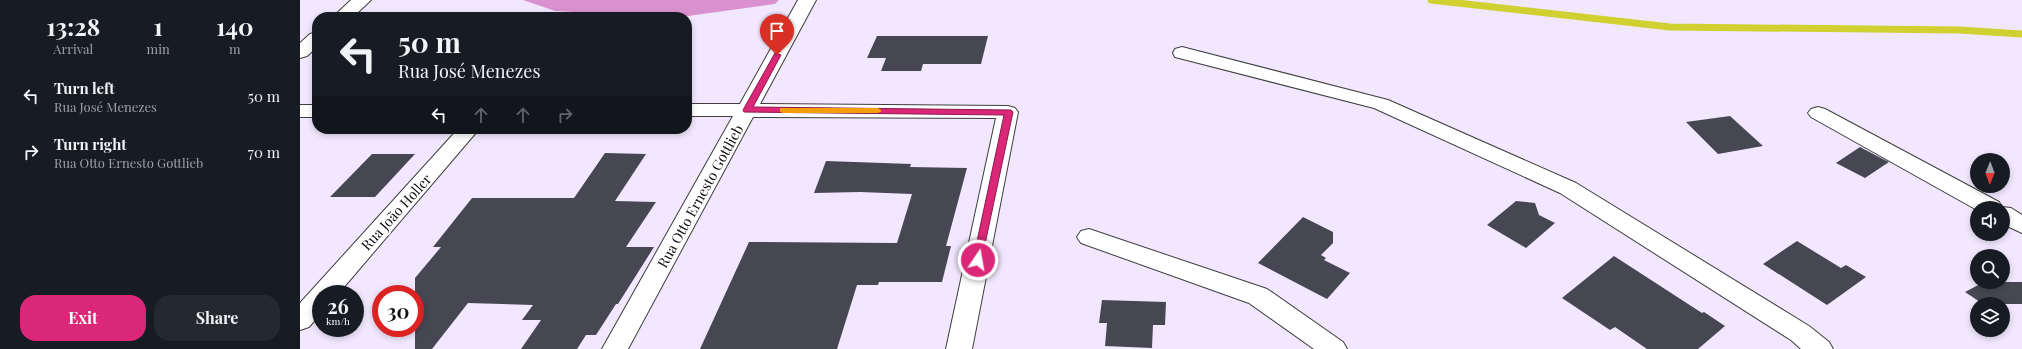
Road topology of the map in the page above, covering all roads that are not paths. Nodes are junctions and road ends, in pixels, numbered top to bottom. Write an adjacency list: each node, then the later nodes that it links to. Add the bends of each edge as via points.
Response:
1 (362, 0): 3 (street)
2 (807, 0): 8 (street, Rua Otto Ernesto Gottlieb)
3 (348, 12)
4 (312, 42): 5 (street)
5 (300, 52)
6 (1182, 53): 23 (street, via 1381,104 1568,188 1800,333)
7 (692, 110): 8 (street)
8 (747, 110): 20 (street, Rua Otto Ernesto Gottlieb); 21 (street, via 1008,112)
9 (300, 111): 10 (street)
10 (312, 111)
11 (1818, 113): 13 (street)
12 (465, 134): 17 (street, Rua João Holler)
13 (1978, 201)
14 (2010, 218): 15 (street)
15 (2022, 225)
16 (1089, 237): 22 (street, via 1258,296)
17 (331, 285)
18 (312, 306): 19 (street, Rua João Holler)
19 (300, 320)
20 (615, 349)
21 (960, 349)
22 (1334, 349)
23 (1820, 349)

